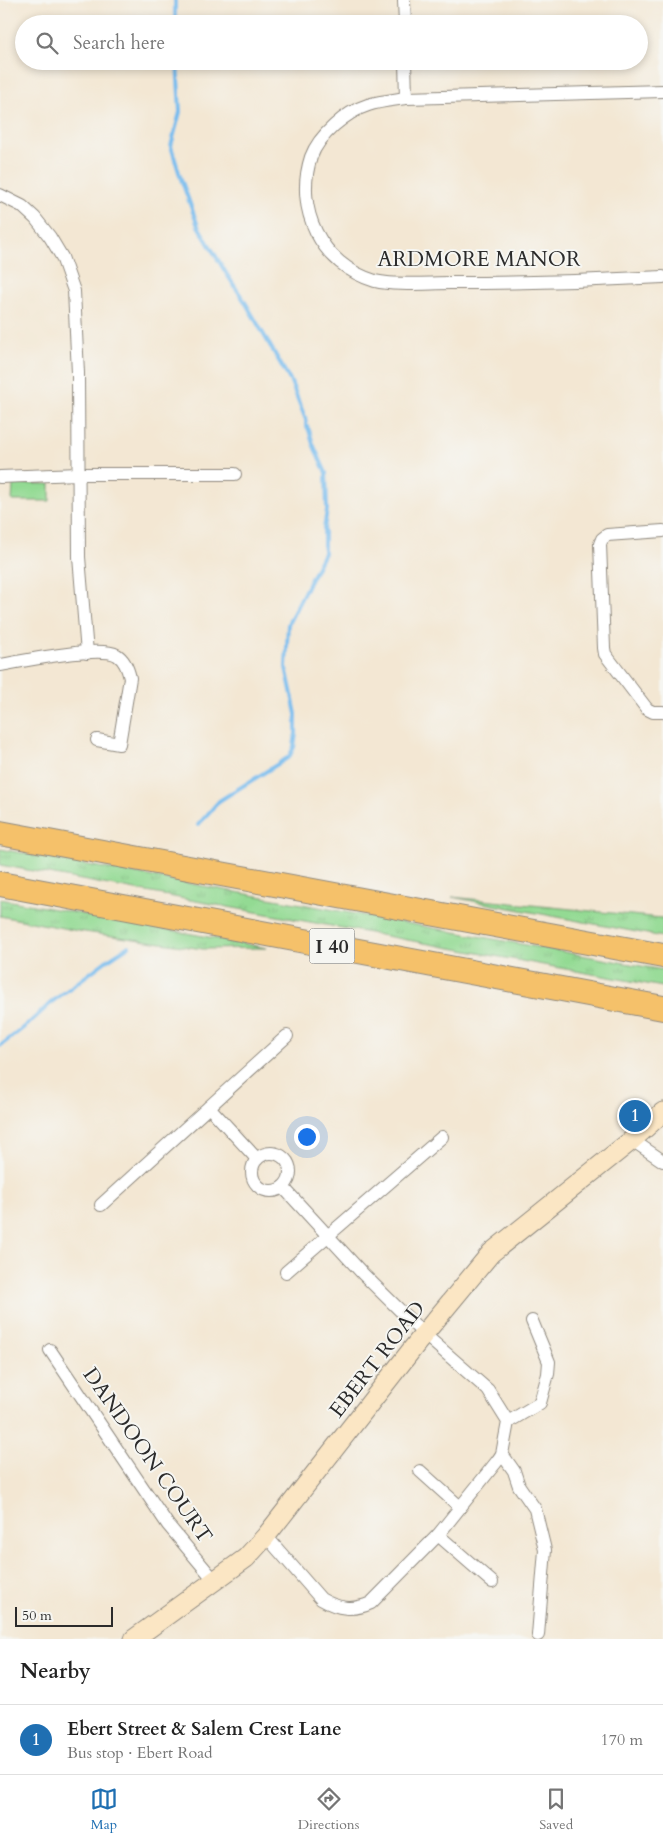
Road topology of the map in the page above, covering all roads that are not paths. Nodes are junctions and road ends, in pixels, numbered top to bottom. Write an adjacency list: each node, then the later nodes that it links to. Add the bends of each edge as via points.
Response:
1 (404, 0): 2 (street)
2 (405, 15)
3 (405, 70): 5 (street)
4 (663, 91): 5 (street, ARDMORE MANOR)
5 (406, 98): 7 (street, ARDMORE MANOR, via 370,104 344,118 322,139 307,170 306,201 317,235 327,250 355,272 377,282 389,283 507,283)
6 (0, 195): 8 (street, via 22,206 50,236 62,257 74,291)
7 (663, 277)
8 (79, 474): 9 (street); 10 (street); 12 (street, via 79,557)
9 (235, 474)
10 (0, 477)
11 (663, 531): 14 (street, via 607,535 600,544 605,654 647,709)
12 (87, 653): 13 (street); 15 (street, via 116,655 124,661 130,678 118,744)
13 (0, 665)
14 (663, 712)
15 (97, 740)
16 (0, 833): 18 (highway, I 40)
17 (0, 884): 19 (highway, I 40)
18 (663, 956)
19 (663, 1008)
20 (287, 1036): 21 (street)
21 (209, 1107): 25 (street); 28 (street)
22 (663, 1112): 24 (main road, EBERT ROAD)
23 (442, 1137): 29 (street)
24 (632, 1140): 26 (street); 32 (main road, EBERT ROAD, via 491,1253)
25 (257, 1159): 27 (street, via 251,1174 255,1184 273,1192); 27 (street, via 268,1153 278,1154 286,1160 290,1169 289,1180)
26 (663, 1161)
27 (283, 1188): 29 (street)
28 (101, 1204)
29 (327, 1235): 30 (street); 32 (street)
30 (286, 1272)
31 (532, 1321): 34 (street, via 549,1362 548,1374 540,1403)
32 (424, 1334): 34 (street, via 488,1390); 39 (main road, EBERT ROAD)
33 (50, 1350): 40 (street, DANDOON COURT, via 168,1525)
34 (508, 1422): 35 (street)
35 (502, 1454): 37 (street); 42 (street, via 535,1509 545,1550)
36 (420, 1471): 37 (street)
37 (460, 1507): 38 (street)
38 (438, 1535): 39 (street, via 371,1604 346,1609 321,1599); 41 (street)
39 (266, 1536): 40 (main road, EBERT ROAD, via 246,1558)
40 (215, 1582): 43 (main road, EBERT ROAD)
41 (492, 1582)
42 (538, 1635)
43 (134, 1639)

